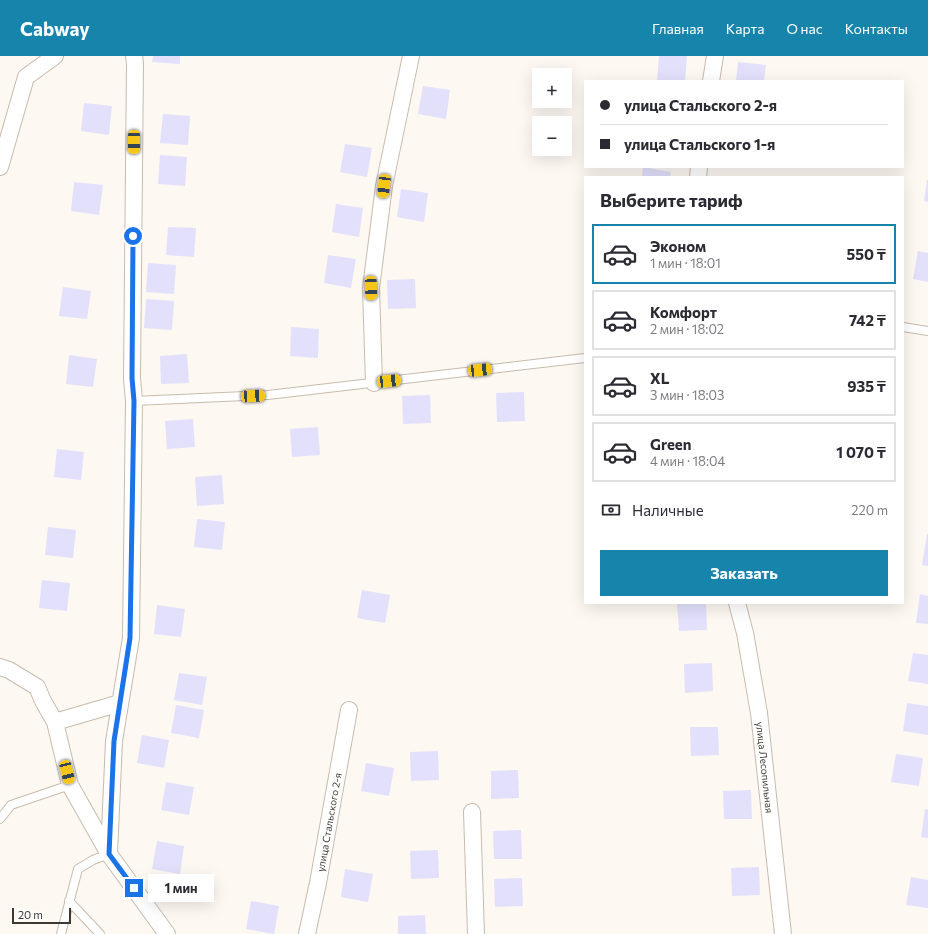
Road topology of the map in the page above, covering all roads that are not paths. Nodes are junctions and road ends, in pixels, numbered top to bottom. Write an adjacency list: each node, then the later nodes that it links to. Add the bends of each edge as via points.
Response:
1 (54, 56): 6 (street, via 26,77)
2 (134, 56): 11 (street)
3 (411, 56): 10 (street, via 384,186 371,288)
4 (714, 56): 5 (street)
5 (711, 80)
6 (0, 167)
7 (904, 327): 8 (lane)
8 (928, 331)
9 (584, 358): 10 (lane)
10 (374, 383): 11 (lane, via 268,395)
11 (134, 401): 14 (street, via 130,638)
12 (737, 604): 27 (street, улица Лесопильная, via 759,713)
13 (3, 665): 16 (street, via 37,687)
14 (120, 703): 16 (street); 20 (street, via 114,741)
15 (349, 710): 25 (street, улица Стальского 2-я)
16 (55, 722): 17 (street)
17 (70, 785): 19 (lane, via 11,805); 20 (street)
18 (472, 812): 26 (street)
19 (0, 819)
20 (109, 854): 21 (lane, via 78,869); 24 (street)
21 (69, 901): 22 (lane); 23 (lane)
22 (61, 934)
23 (100, 934)
24 (167, 934)
25 (307, 934)
26 (476, 934)
27 (783, 934)

